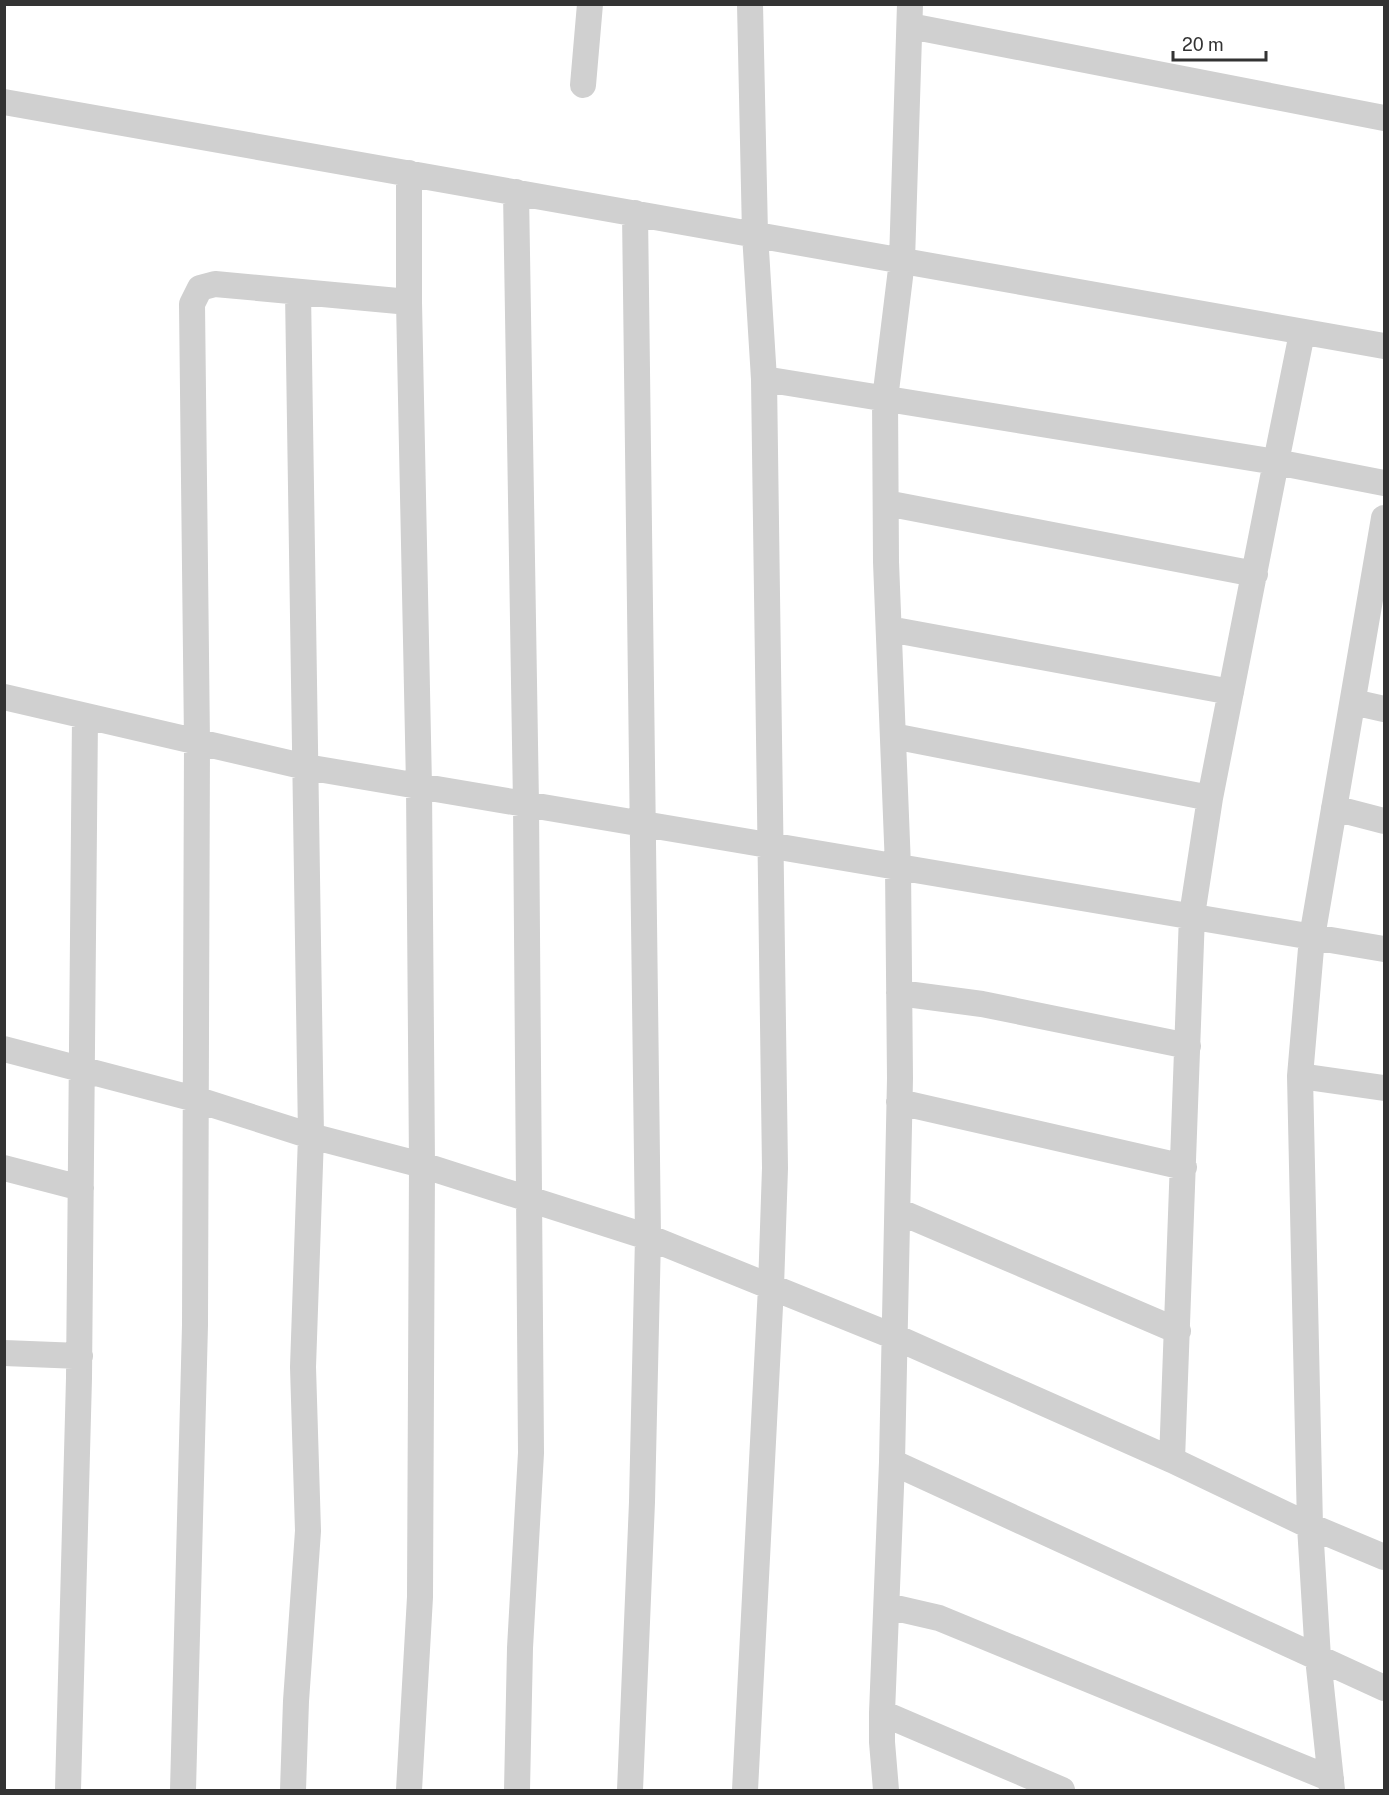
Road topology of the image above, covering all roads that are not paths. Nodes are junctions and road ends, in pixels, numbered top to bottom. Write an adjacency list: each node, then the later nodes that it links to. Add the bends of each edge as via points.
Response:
1 (590, 4): 4 (street)
2 (750, 4): 10 (street)
3 (910, 15): 6 (street); 11 (street)
4 (583, 85)
5 (4, 102): 7 (street)
6 (1384, 118)
7 (409, 173): 8 (street); 13 (street)
8 (516, 192): 9 (street); 35 (street)
9 (635, 213): 10 (street); 38 (street)
10 (755, 234): 11 (street); 16 (street)
11 (902, 261): 14 (street); 17 (street)
12 (298, 292): 13 (street); 31 (street, via 215,284 200,288 192,304); 32 (street)
13 (409, 302): 33 (street)
14 (1302, 333): 15 (street); 18 (street)
15 (1384, 346)
16 (764, 379): 17 (street); 39 (street)
17 (885, 399): 18 (street); 20 (street)
18 (1276, 462): 19 (street); 22 (street)
19 (1384, 483)
20 (886, 503): 22 (street); 24 (street)
21 (1384, 518): 23 (street)
22 (1255, 574): 25 (street)
23 (1378, 589): 27 (street)
24 (889, 629): 25 (street); 30 (street)
25 (1231, 692): 34 (street)
26 (4, 698): 29 (street)
27 (1353, 702): 28 (street); 36 (street)
28 (1384, 709)
29 (85, 716): 31 (street); 47 (street)
30 (893, 736): 34 (street); 40 (street)
31 (197, 742): 32 (street); 50 (street)
32 (306, 767): 33 (street); 52 (street)
33 (419, 786): 35 (street); 53 (street)
34 (1210, 798): 41 (street)
35 (525, 804): 38 (street); 57 (street)
36 (1334, 808): 37 (street); 42 (street)
37 (1384, 821)
38 (642, 824): 39 (street); 59 (street)
39 (770, 846): 40 (street); 60 (street, via 775,1168)
40 (898, 867): 41 (street); 44 (street)
41 (1192, 915): 42 (street); 45 (street)
42 (1312, 937): 43 (street); 48 (street)
43 (1384, 948)
44 (899, 993): 45 (street, via 982,1005); 51 (street)
45 (1188, 1046): 54 (street)
46 (4, 1049): 47 (street)
47 (82, 1069): 50 (street); 56 (street)
48 (1300, 1076): 49 (street); 67 (street)
49 (1384, 1088)
50 (195, 1099): 52 (street); 75 (street, via 195,1325)
51 (899, 1102): 54 (street); 58 (street)
52 (311, 1136): 53 (street); 76 (street, via 303,1367 308,1531)
53 (422, 1164): 57 (street); 77 (street, via 420,1597)
54 (1184, 1167): 61 (street)
55 (4, 1168): 56 (street)
56 (81, 1188): 64 (street)
57 (530, 1198): 59 (street); 78 (street, via 531,1453)
58 (898, 1211): 61 (street); 62 (street)
59 (648, 1237): 60 (street); 79 (street)
60 (771, 1287): 62 (street); 80 (street)
61 (1178, 1331): 65 (street)
62 (895, 1337): 65 (street); 66 (street)
63 (4, 1353): 64 (street)
64 (80, 1356): 74 (street)
65 (1172, 1460): 67 (street)
66 (892, 1462): 69 (street); 70 (street)
67 (1310, 1526): 68 (street); 70 (street)
68 (1384, 1557)
69 (887, 1606): 72 (street); 73 (street, via 939,1618)
70 (1318, 1658): 71 (street); 73 (street)
71 (1384, 1688)
72 (882, 1713): 81 (street); 82 (street)
73 (1332, 1785)
74 (68, 1791)
75 (183, 1791)
76 (293, 1791)
77 (409, 1791)
78 (517, 1791)
79 (630, 1791)
80 (745, 1791)
81 (886, 1791)
82 (1062, 1791)

